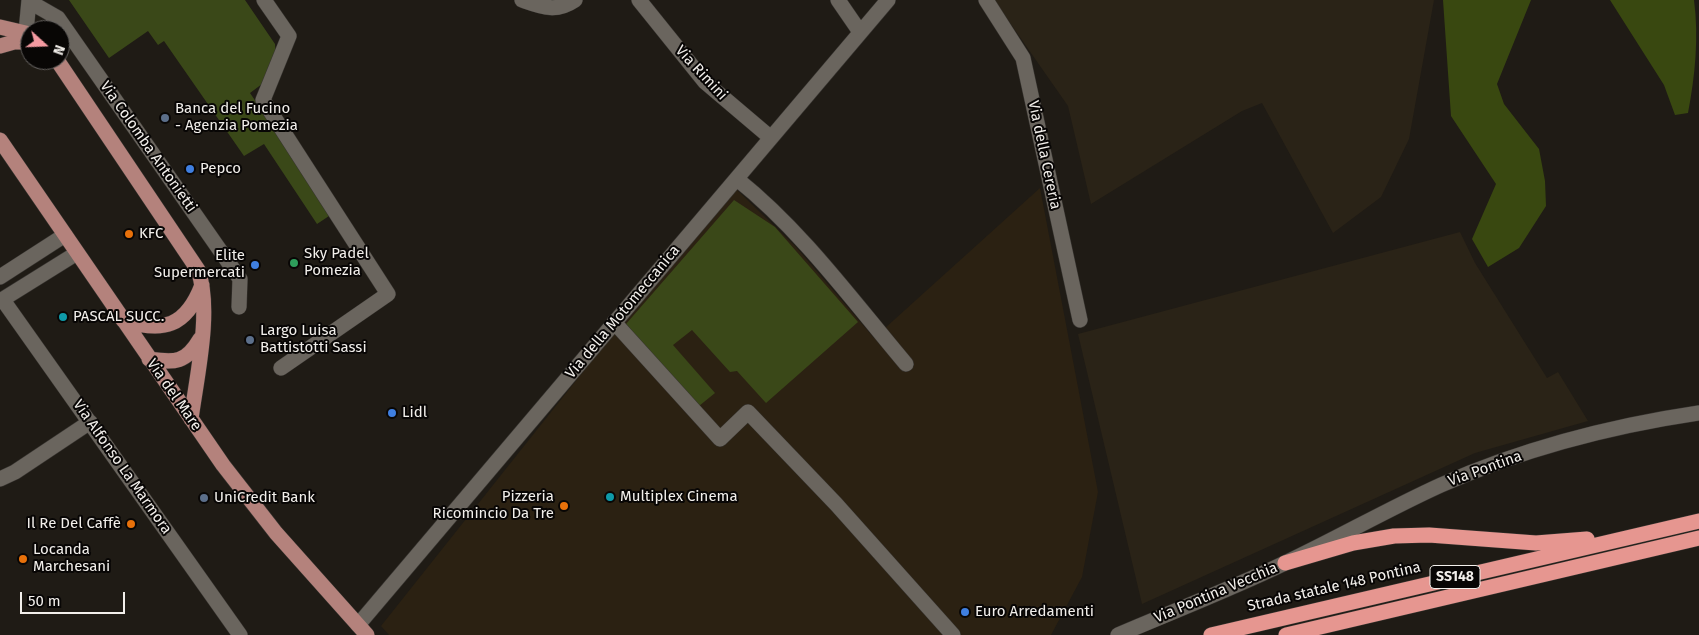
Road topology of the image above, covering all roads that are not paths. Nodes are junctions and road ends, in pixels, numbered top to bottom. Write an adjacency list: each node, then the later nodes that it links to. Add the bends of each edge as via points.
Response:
1 (264, 0): 31 (street, via 289,36 263,100 388,294)
2 (522, 0): 3 (street, via 553,9)
3 (575, 0)
4 (639, 0): 16 (street, Via Rimini, via 705,82)
5 (838, 0): 11 (street)
6 (888, 0): 11 (street, Via della Motomeccanica)
7 (986, 0): 26 (street, Via della Cereria, via 1023,58)
8 (30, 1): 9 (street, Via Colomba Antonietti); 24 (street, Via Colomba Antonietti, via 58,18 240,279)
9 (29, 20)
10 (0, 27): 12 (main road)
11 (860, 32): 16 (street, Via della Motomeccanica)
12 (20, 33)
13 (20, 40): 14 (main road)
14 (0, 46)
15 (64, 70): 22 (main road, via 198,270)
16 (771, 138): 18 (street, Via della Motomeccanica)
17 (0, 140): 19 (main road, Via del Mare)
18 (737, 179): 27 (street, Via della Motomeccanica); 30 (street, via 794,231)
19 (65, 235): 20 (main road, Via del Mare); 21 (street)
20 (77, 253): 23 (street); 25 (main road, Via del Mare)
21 (0, 277)
22 (203, 283): 25 (main road, via 194,303 176,321 157,328); 28 (main road, via 205,306)
23 (2, 300): 34 (street, Via Alfonso La Marmora)
24 (239, 308)
25 (123, 320): 29 (main road, Via del Mare)
26 (1080, 320)
27 (614, 322): 42 (street, Via della Motomeccanica); 44 (street, via 720,439 748,412 836,504)
28 (201, 338): 29 (main road, via 192,353 184,358 171,361); 33 (main road)
29 (149, 359): 33 (main road, Via del Mare)
30 (906, 364)
31 (280, 368)
32 (1699, 413): 41 (street, Via Pontina, via 1645,421 1494,464 1389,509)
33 (192, 419): 42 (main road, Via del Mare, via 276,534)
34 (90, 422): 35 (street, via 15,472); 43 (street, Via Alfonso La Marmora)
35 (0, 478)
36 (1699, 521): 37 (highway, Strada statale 148 Pontina / SS148)
37 (1636, 535): 41 (highway, via 1536,543 1429,535 1394,536 1353,543); 46 (highway, Strada statale 148 Pontina / SS148)
38 (1699, 538): 40 (highway, SS148)
39 (1699, 545): 40 (highway)
40 (1664, 547): 47 (highway, SS148)
41 (1285, 563): 45 (street, Via Pontina Vecchia)
42 (363, 630)
43 (240, 635)
44 (953, 635)
45 (1118, 635)
46 (1211, 635)
47 (1286, 635)

